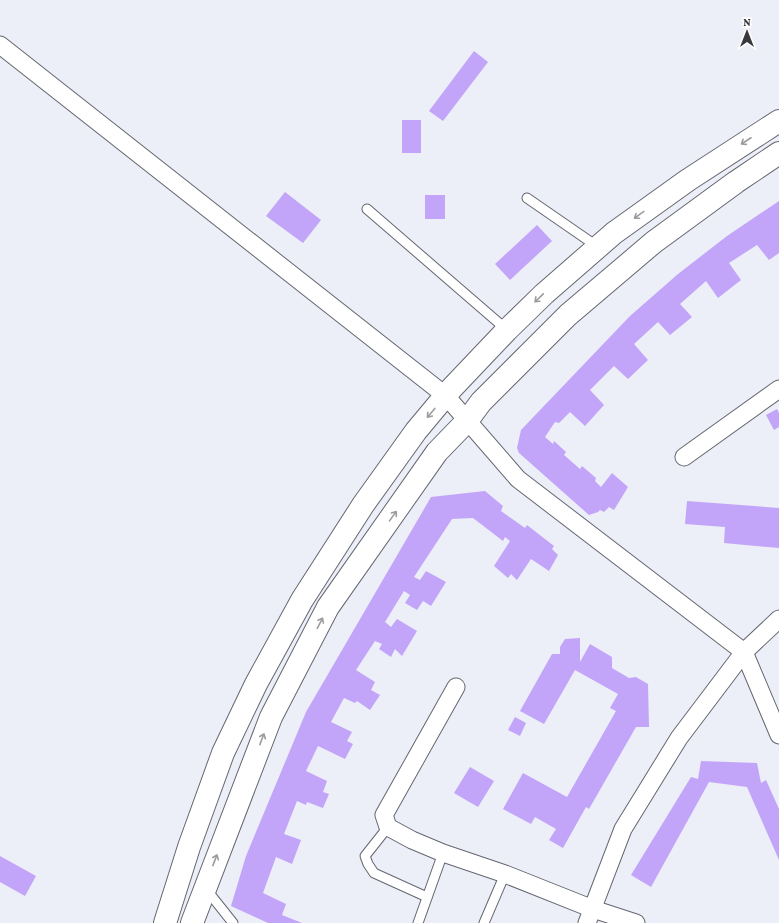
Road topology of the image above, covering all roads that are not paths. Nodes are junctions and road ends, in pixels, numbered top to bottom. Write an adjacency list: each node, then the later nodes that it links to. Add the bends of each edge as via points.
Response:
1 (0, 46): 9 (street)
2 (779, 121): 6 (main road, one-way to 6, via 688,180)
3 (779, 153): 10 (main road, via 654,242 568,315 481,402)
4 (527, 198): 6 (lane)
5 (367, 209): 7 (lane)
6 (598, 247): 7 (main road, one-way to 7, via 544,294)
7 (508, 330): 9 (main road)
8 (779, 389): 11 (street)
9 (446, 396): 10 (street); 22 (main road, one-way to 22, via 416,431 363,505 302,600 256,684 223,754)
10 (467, 421): 13 (street, via 518,479); 19 (main road, one-way to 10, via 271,717 328,607 437,452)
11 (684, 457)
12 (779, 619): 13 (street)
13 (744, 652): 15 (street); 21 (street, via 679,738 623,829)
14 (456, 687): 16 (street, via 384,815)
15 (779, 735)
16 (388, 827): 17 (street); 20 (lane, via 365,856 368,864 374,872)
17 (443, 854): 18 (street); 20 (lane)
18 (505, 874): 21 (street); 26 (lane)
19 (205, 888): 23 (main road); 24 (lane)
20 (428, 896): 25 (lane)
21 (590, 916): 27 (street)
22 (165, 923)
23 (192, 923)
24 (233, 923)
25 (418, 923)
26 (484, 923)
27 (636, 923)

